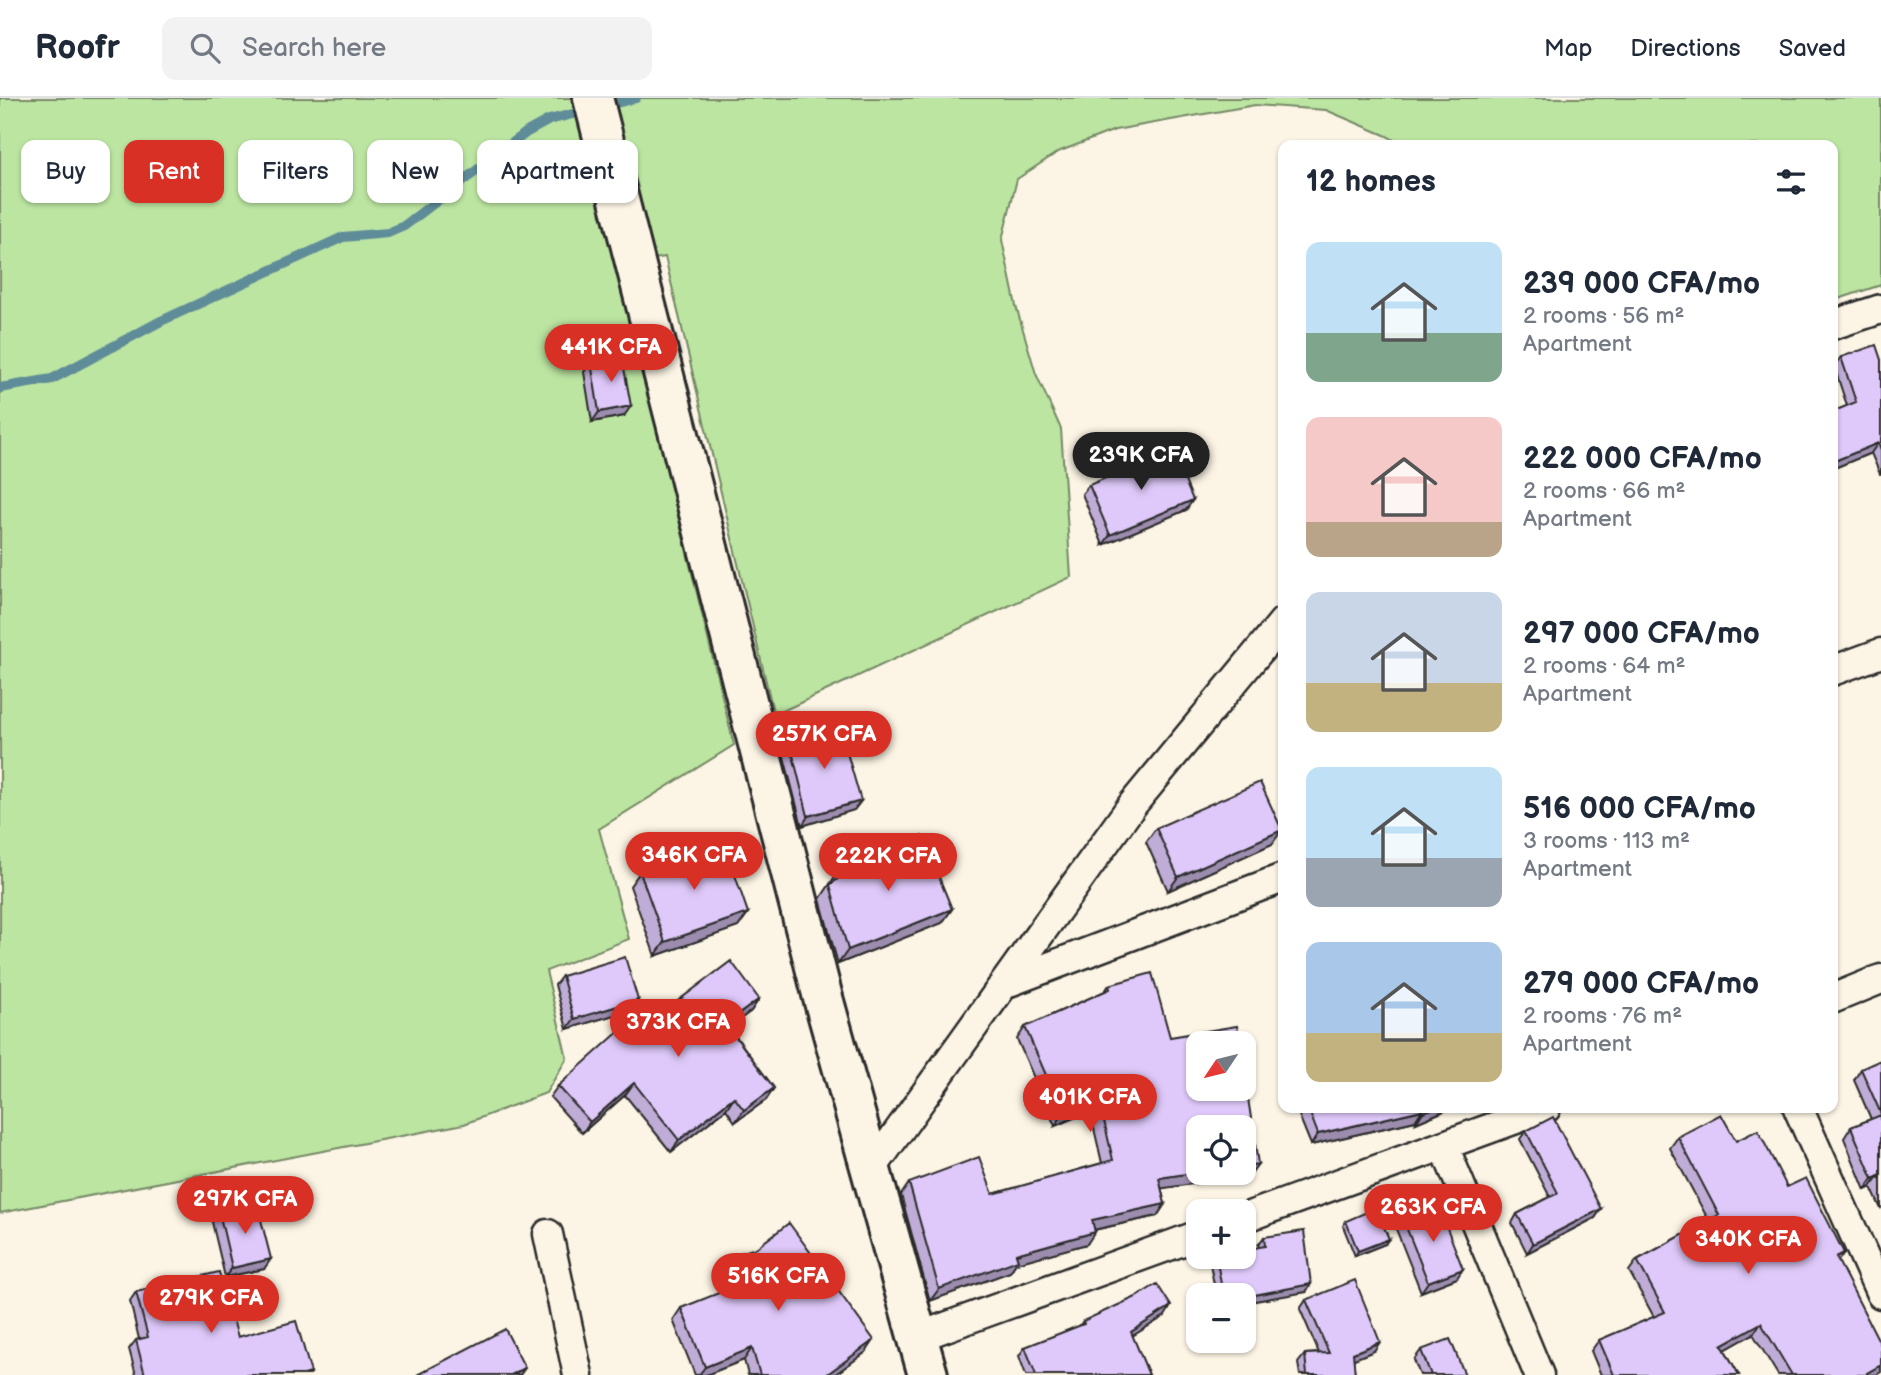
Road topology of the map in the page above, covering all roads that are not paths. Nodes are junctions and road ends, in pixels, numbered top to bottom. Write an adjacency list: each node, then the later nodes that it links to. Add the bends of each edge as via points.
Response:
1 (593, 98): 14 (street)
2 (1881, 309): 3 (street)
3 (1838, 323)
4 (1278, 628): 9 (street, via 1133,804)
5 (1881, 653): 6 (street)
6 (1838, 669)
7 (1278, 879): 9 (street)
8 (1881, 979): 10 (street)
9 (1004, 984): 14 (street)
10 (1838, 997)
11 (1533, 1113): 13 (street)
12 (1800, 1113): 18 (street)
13 (1444, 1146): 15 (street); 22 (street)
14 (870, 1171): 19 (street)
15 (1256, 1214)
16 (548, 1234): 20 (street)
17 (1186, 1240): 19 (street)
18 (1881, 1294)
19 (918, 1337): 21 (street)
20 (578, 1375)
21 (928, 1375)
22 (1539, 1375)

